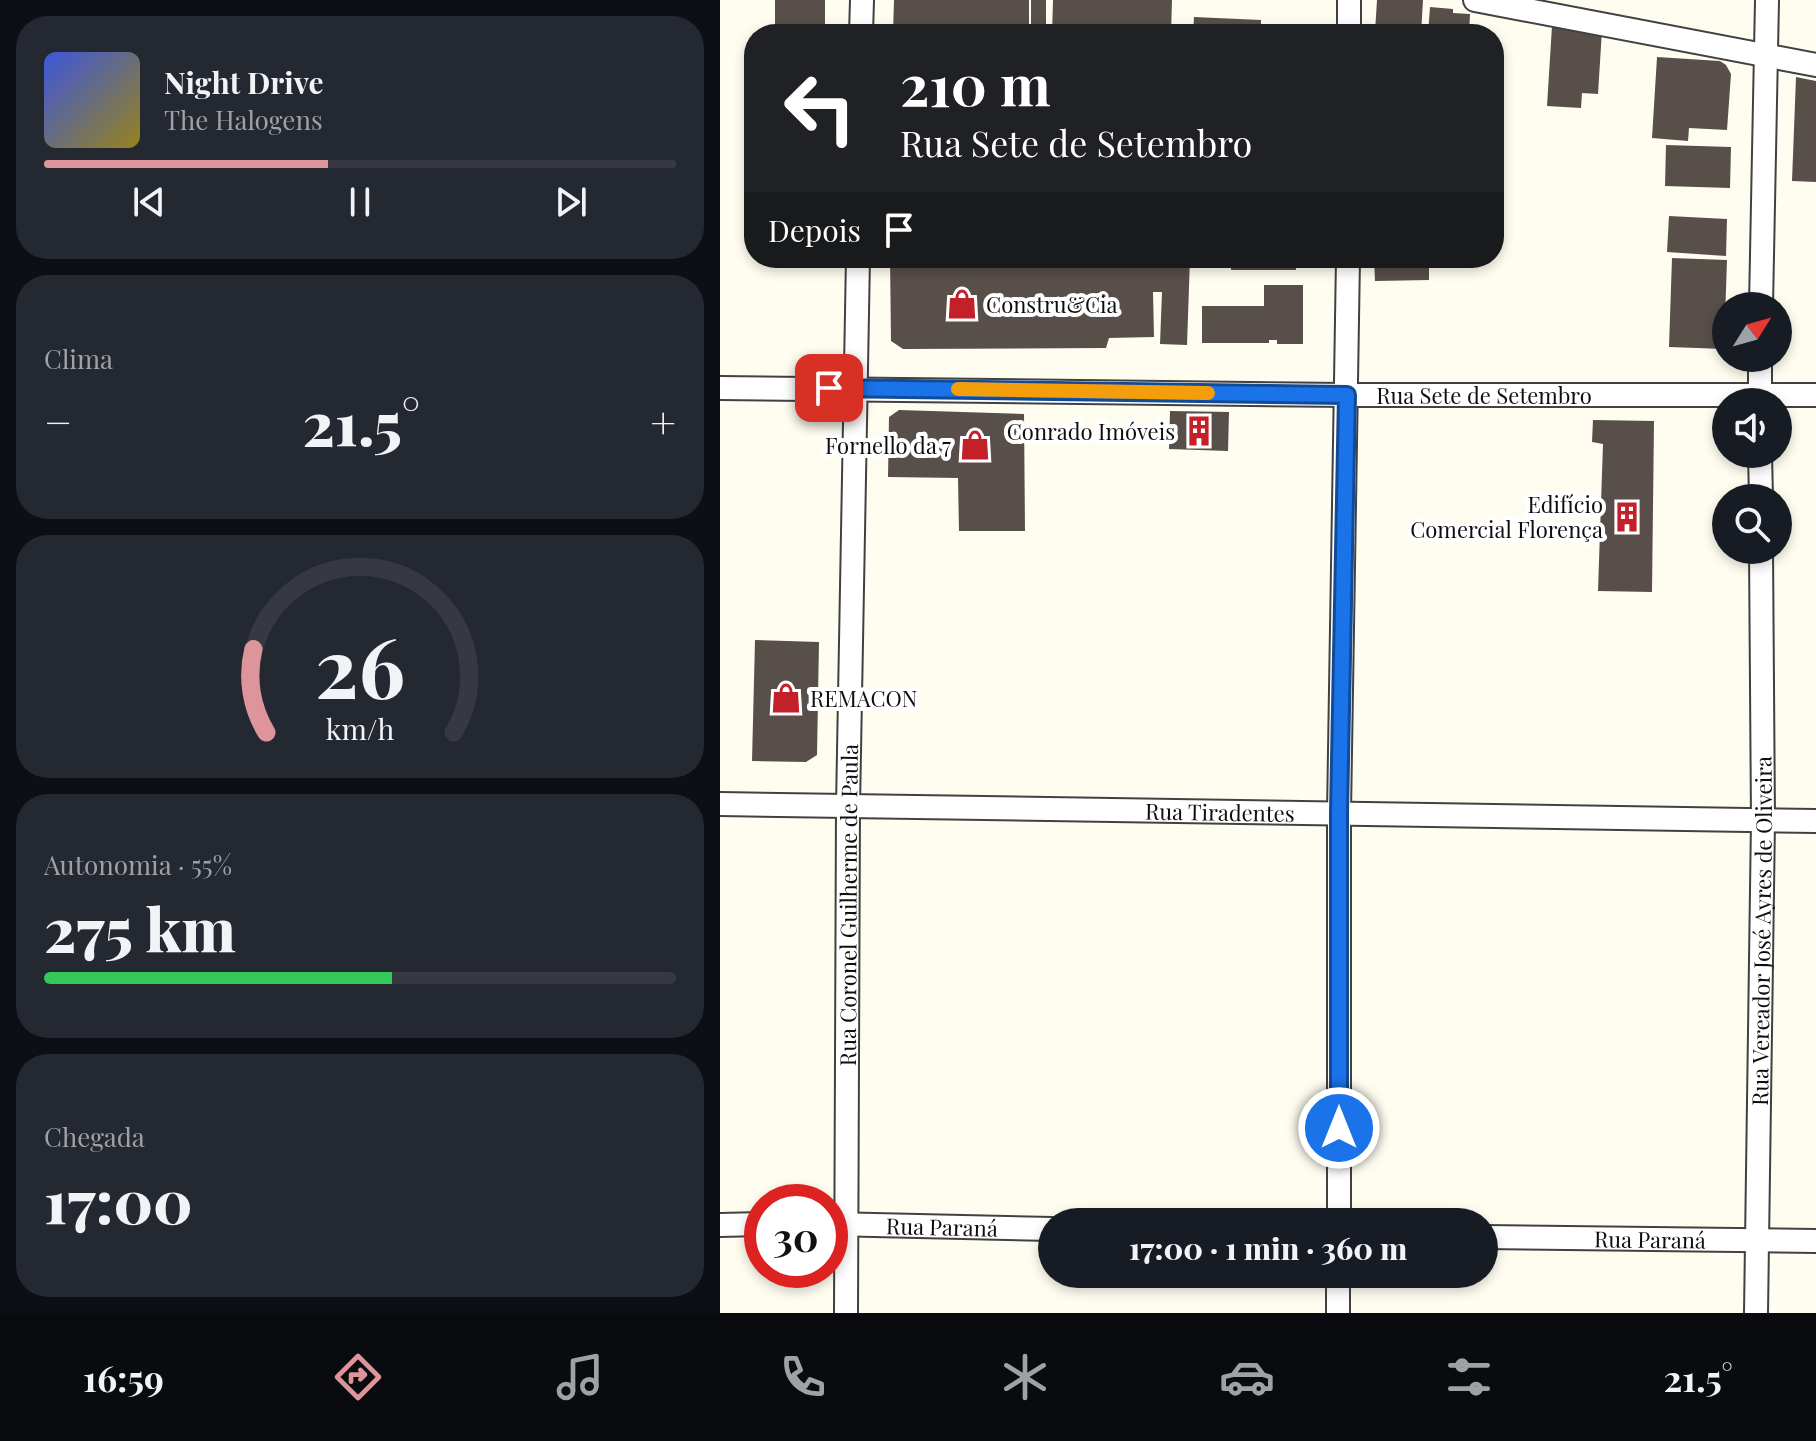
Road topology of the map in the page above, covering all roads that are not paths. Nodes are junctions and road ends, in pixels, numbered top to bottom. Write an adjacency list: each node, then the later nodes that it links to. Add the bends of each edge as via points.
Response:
1 (862, 0): 5 (street)
2 (1349, 0): 6 (street)
3 (1475, 0): 7 (street)
4 (1767, 0): 7 (street)
5 (861, 24)
6 (1349, 24)
7 (1766, 55): 8 (street); 11 (street)
8 (1816, 65)
9 (858, 268): 13 (street, Rua Coronel Guilherme de Paula)
10 (1348, 268): 14 (street)
11 (1761, 292)
12 (720, 388): 13 (street, Rua Sete de Setembro)
13 (857, 388): 14 (street, Rua Sete de Setembro); 20 (street, Rua Coronel Guilherme de Paula)
14 (1347, 395): 17 (street, Rua Sete de Setembro); 21 (street)
15 (1816, 395): 16 (street, Rua Sete de Setembro)
16 (1792, 396)
17 (1712, 398)
18 (1761, 564): 22 (street, Rua Vereador José Ayres de Oliveira)
19 (720, 804): 20 (street, Rua Tiradentes)
20 (848, 807): 21 (street, Rua Tiradentes); 24 (street, Rua Coronel Guilherme de Paula)
21 (1339, 813): 22 (street, Rua Tiradentes); 25 (street)
22 (1763, 820): 23 (street, Rua Tiradentes); 31 (street, Rua Vereador José Ayres de Oliveira)
23 (1816, 821)
24 (839, 1184)
25 (1339, 1208)
26 (744, 1224): 28 (street)
27 (848, 1224): 29 (street, Rua Paraná)
28 (720, 1225)
29 (1038, 1229)
30 (1498, 1237): 31 (street, Rua Paraná)
31 (1757, 1239): 32 (street, Rua Paraná); 37 (street, Rua Vereador José Ayres de Oliveira)
32 (1816, 1241)
33 (844, 1288): 35 (street, Rua Coronel Guilherme de Paula)
34 (1338, 1288): 36 (street)
35 (846, 1313)
36 (1338, 1313)
37 (1756, 1313)

